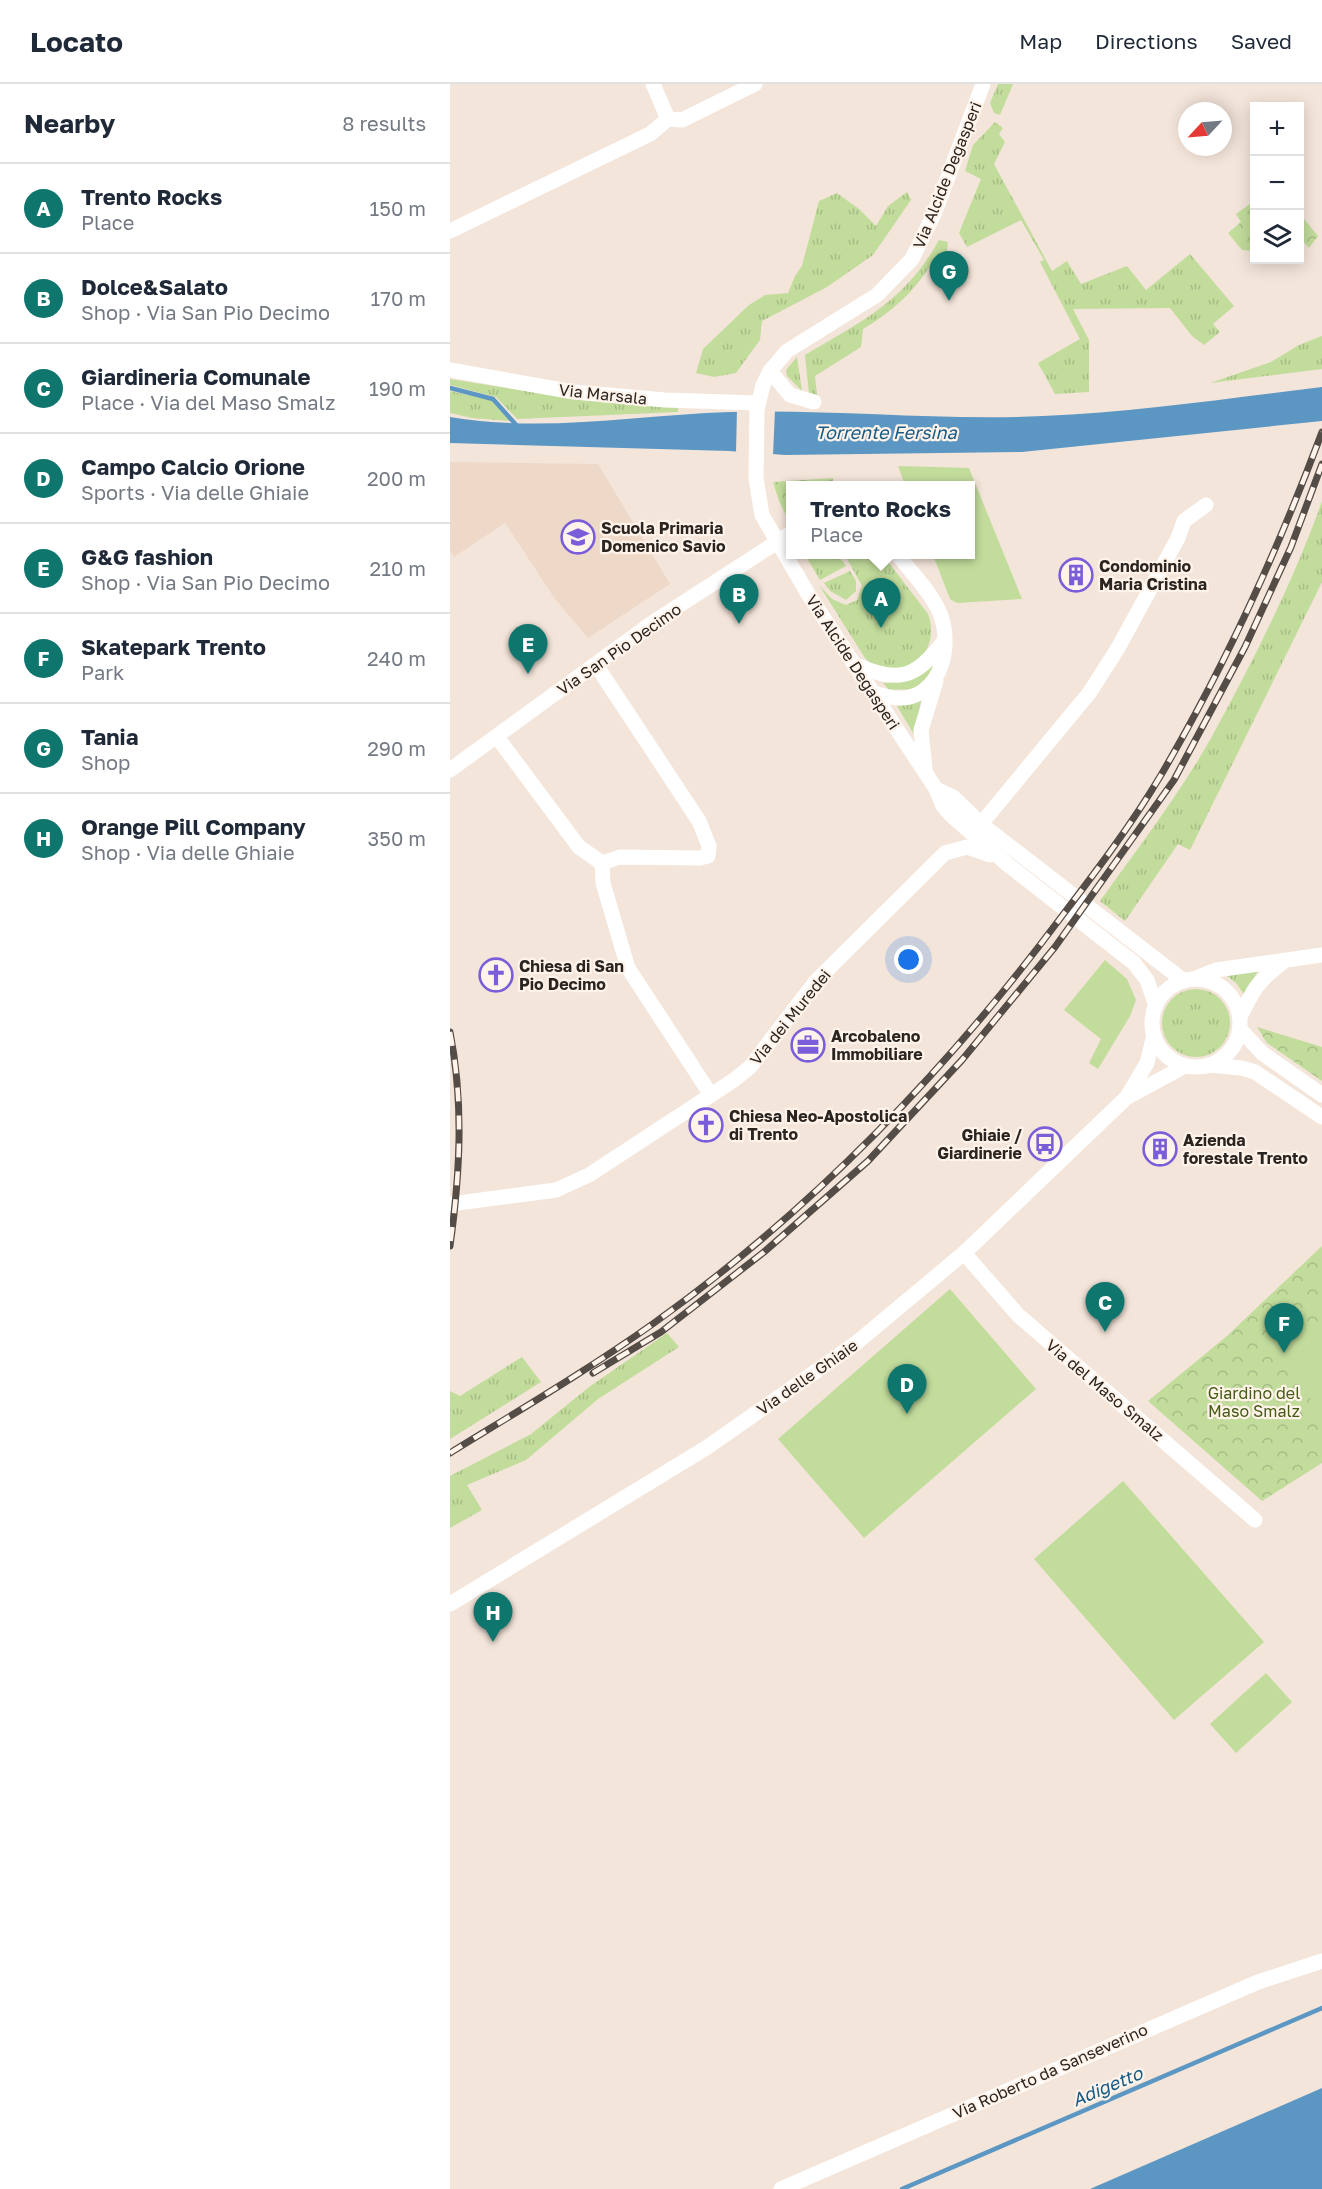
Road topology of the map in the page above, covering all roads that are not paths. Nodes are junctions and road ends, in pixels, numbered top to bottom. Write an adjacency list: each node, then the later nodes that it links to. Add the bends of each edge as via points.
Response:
1 (653, 84): 4 (street)
2 (756, 84): 4 (street, via 682,120)
3 (983, 84): 7 (street, Via Alcide Degasperi, via 934,214 912,259 877,295 787,351)
4 (668, 119): 5 (street, via 650,134)
5 (450, 231)
6 (450, 370): 9 (street, Via Marsala, via 574,392)
7 (770, 371): 8 (street, via 790,395); 9 (street, Via Alcide Degasperi)
8 (814, 402)
9 (758, 406): 12 (street, Via Alcide Degasperi, via 757,495 762,515)
10 (1206, 505): 24 (street, via 1184,521 1129,628 1090,692)
11 (786, 536): 17 (street, Via San Pio Decimo, via 660,618)
12 (786, 556)
13 (788, 559): 16 (street, Via Alcide Degasperi)
14 (900, 559): 15 (street, via 938,609)
15 (944, 641): 16 (street, via 913,673 880,675); 18 (street)
16 (854, 664): 19 (street, Via Alcide Degasperi)
17 (596, 665): 20 (street, Via San Pio Decimo); 25 (street, via 699,821 710,846 708,855 700,858 620,857)
18 (937, 677): 19 (street, via 930,686 910,697 897,699); 22 (street, via 921,730)
19 (873, 693): 22 (street, Via Alcide Degasperi)
20 (497, 737): 21 (street, Via San Pio Decimo); 25 (street, via 579,847)
21 (450, 770)
22 (925, 772): 23 (street, Via Alcide Degasperi)
23 (936, 789): 24 (street, Via Alcide Degasperi, via 953,797); 26 (street, Via Alcide Degasperi, via 951,815)
24 (981, 824): 29 (street, Via Alcide Degasperi)
25 (602, 862): 35 (street, via 603,883 628,968)
26 (1007, 864): 30 (street, Via Alcide Degasperi, via 1134,963 1147,980); 35 (street, Via dei Muredei, via 977,848 958,847 945,853 816,981 750,1066)
27 (1322, 955): 28 (street)
28 (1284, 961): 29 (street, via 1216,970); 31 (street, via 1254,987)
29 (1189, 980): 30 (street, via 1167,990); 31 (street, via 1205,980 1224,989 1232,997)
30 (1156, 1006): 32 (street)
31 (1240, 1023): 33 (street, via 1230,1052); 36 (street, via 1262,1053)
32 (1154, 1035): 34 (street, via 1164,1053); 37 (street, Via delle Ghiaie, via 1147,1063)
33 (1210, 1065): 34 (street); 38 (street, via 1255,1072)
34 (1185, 1066): 37 (street, Via delle Ghiaie)
35 (711, 1095): 39 (street, Via dei Muredei, via 588,1175 556,1190)
36 (1322, 1095)
37 (1126, 1098): 40 (street, Via delle Ghiaie)
38 (1322, 1117)
39 (450, 1204)
40 (964, 1253): 41 (street, Via del Maso Smalz, via 1018,1316); 42 (street, Via delle Ghiaie, via 855,1344 706,1448)
41 (1255, 1520)
42 (450, 1604)
43 (1322, 1961): 44 (street, Via Roberto da Sanseverino, via 1237,1991)
44 (781, 2189)

